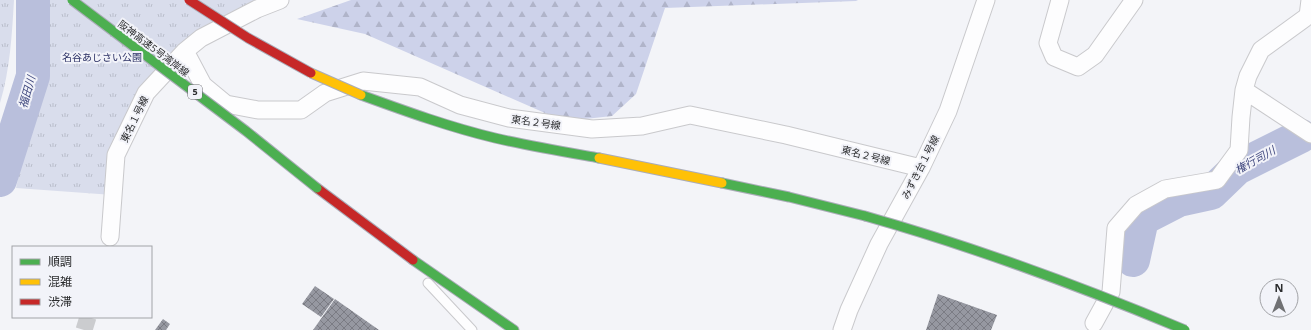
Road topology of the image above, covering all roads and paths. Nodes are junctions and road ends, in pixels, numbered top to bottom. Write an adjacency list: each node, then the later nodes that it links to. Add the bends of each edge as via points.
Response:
1 (72, 0): 13 (highway, 阪神高速5号湾岸線 / 5, bridge)
2 (189, 0): 18 (highway, bridge, via 265,48 312,73 401,110 495,138 715,181 865,216 1006,260)
3 (280, 0): 8 (street, 東名１号線, via 201,38)
4 (986, 0): 11 (street, みずき台１号線, via 948,111)
5 (1060, 0): 6 (street, via 1048,44 1054,57 1078,67 1095,55)
6 (1134, 0)
7 (1310, 12): 9 (street, via 1261,50)
8 (186, 51): 11 (street, 東名２号線, via 203,85 226,104 258,110 301,110 325,93 363,81 420,87 460,105 509,118 592,129 642,126 690,115); 12 (street, 東名１号線, via 146,93 116,154)
9 (1244, 90): 10 (street); 14 (street, via 1239,150 1217,180 1165,189 1136,205 1116,228 1111,292)
10 (1311, 134)
11 (921, 168): 17 (street, みずき台１号線, via 879,244)
12 (110, 237)
13 (384, 239): 15 (lane, via 440,294); 16 (highway, 阪神高速5号湾岸線)
14 (1094, 322)
15 (472, 330)
16 (514, 330)
17 (842, 330)
18 (1185, 330)

